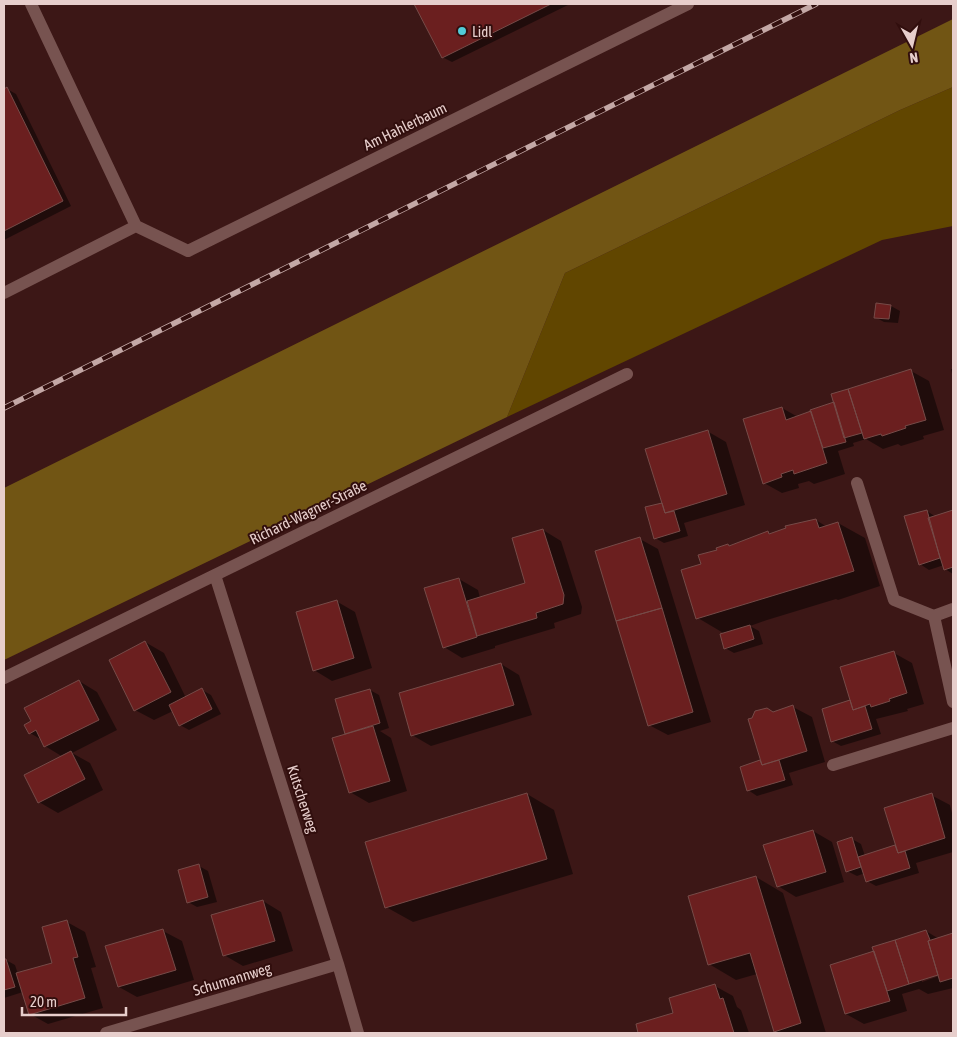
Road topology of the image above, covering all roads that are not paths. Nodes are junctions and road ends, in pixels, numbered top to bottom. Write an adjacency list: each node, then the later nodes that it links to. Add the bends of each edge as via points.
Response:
1 (31, 4): 3 (street)
2 (688, 4): 3 (street, Am Hahlerbaum, via 188,251)
3 (136, 226): 4 (street)
4 (4, 293)
5 (627, 374): 7 (street, Richard-Wagner-Straße)
6 (857, 483): 9 (street, via 894,600)
7 (215, 575): 10 (street, Richard-Wagner-Straße); 14 (street, Kutscherweg)
8 (953, 609): 9 (street)
9 (934, 616): 11 (street)
10 (4, 678)
11 (953, 702)
12 (953, 728): 13 (street)
13 (833, 765)
14 (338, 964): 15 (street, Schumannweg); 16 (street, Kutscherweg)
15 (106, 1033)
16 (358, 1033)

